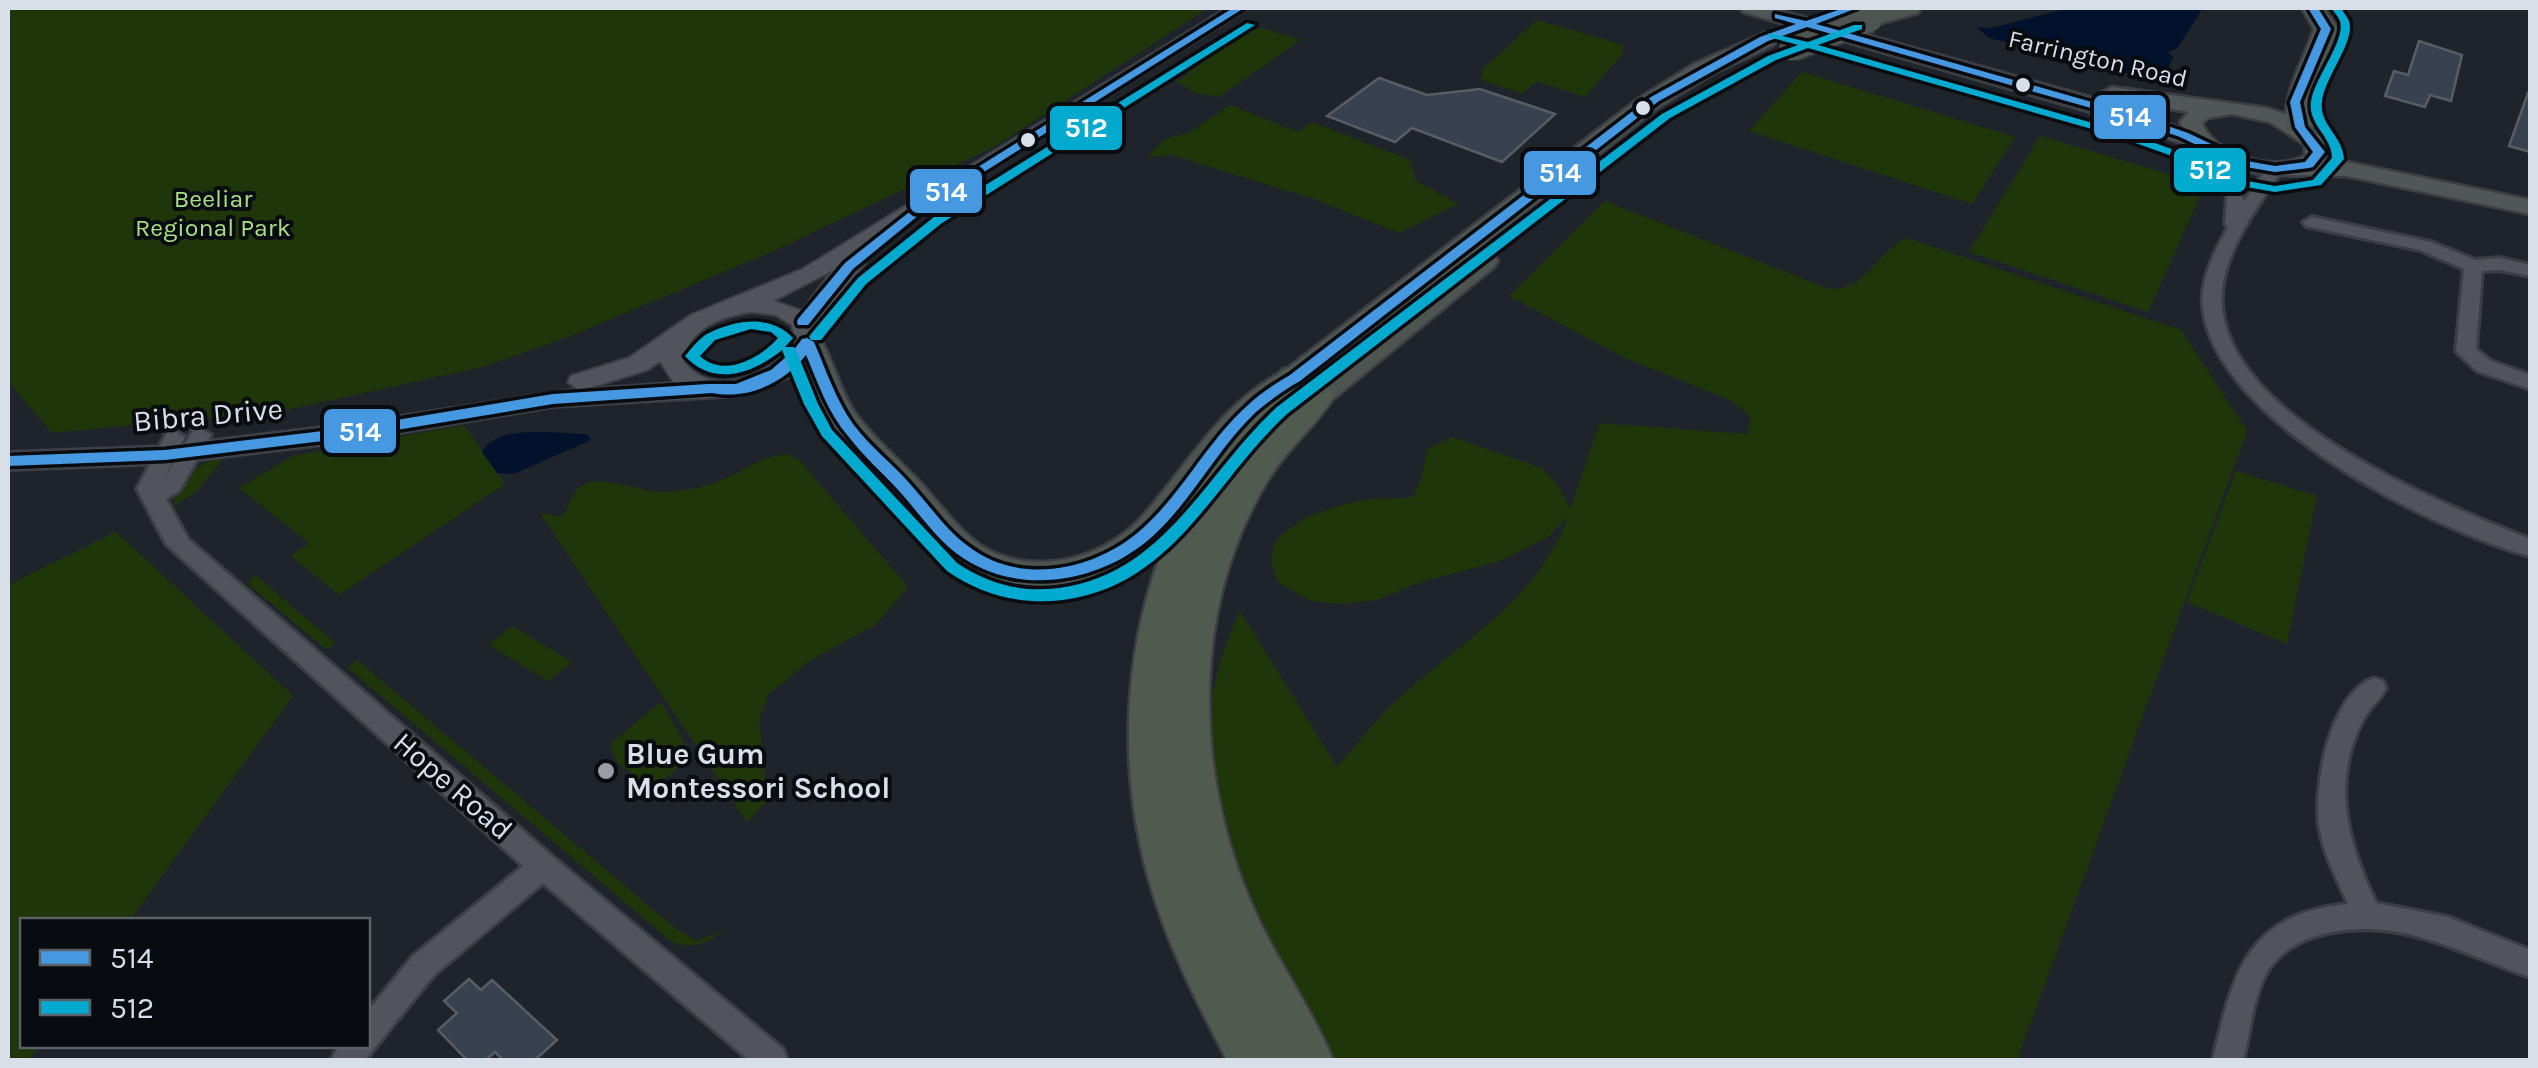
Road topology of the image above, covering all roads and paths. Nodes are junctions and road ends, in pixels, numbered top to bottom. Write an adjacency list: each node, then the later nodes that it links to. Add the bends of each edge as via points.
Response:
1 (1239, 8): 12 (street)
2 (1750, 8): 9 (main road, Farrington Road, via 2092,104)
3 (1800, 8): 7 (main road, Farrington Road, via 2103,91)
4 (1910, 8): 6 (main road)
5 (2312, 8): 8 (main road, via 2326,29 2298,90 2295,109)
6 (1854, 12): 22 (main road, bridge, via 1779,44 1653,126)
7 (2210, 109): 8 (main road, Farrington Road, via 2262,113); 9 (main road, via 2191,122)
8 (2304, 132): 10 (main road, via 2319,152 2316,159); 11 (main road)
9 (2209, 148): 10 (main road, Farrington Road, via 2244,164); 15 (street, via 2236,195)
10 (2286, 169): 13 (main road, via 2347,170); 15 (street, via 2251,201)
11 (2530, 191)
12 (926, 204): 18 (street, via 807,279); 19 (street, via 848,268)
13 (2530, 207)
14 (2312, 222): 16 (street, via 2425,246)
15 (2233, 238): 27 (street, via 2213,294 2214,323 2226,352 2262,397 2324,448 2405,496)
16 (2473, 266): 17 (street); 21 (street, via 2467,354)
17 (2530, 270)
18 (733, 307): 19 (street, via 794,314); 20 (street, via 701,319)
19 (805, 332): 22 (main road, via 843,421 953,539 983,563 1026,575 1098,566 1137,544 1251,407); 23 (street, via 794,364 764,382)
20 (678, 338): 23 (street, via 674,370); 24 (street, Bibra Drive, via 638,364 586,382)
21 (2530, 382)
22 (1306, 388): 34 (highway, via 1233,451 1188,529 1158,622 1149,701 1154,788 1175,883 1214,984); 35 (highway, via 1218,536 1191,625 1184,700 1191,783 1212,872 1252,967)
23 (711, 389): 24 (street, Bibra Drive, via 553,399 348,433)
24 (183, 445): 25 (street, Bibra Drive); 26 (street, Bibra Drive); 29 (street, Hope Road, via 171,486 155,496 166,530)
25 (8, 447)
26 (8, 461)
27 (2530, 548)
28 (2374, 688): 30 (street, via 2350,714 2328,800 2336,845)
29 (543, 866): 32 (street, via 423,966); 33 (street, Hope Road)
30 (2368, 914): 31 (street, via 2475,939); 36 (street, via 2324,919 2267,950 2252,972)
31 (2530, 964)
32 (370, 1032)
33 (772, 1060)
34 (1256, 1060)
35 (1306, 1060)
36 (2228, 1060)

